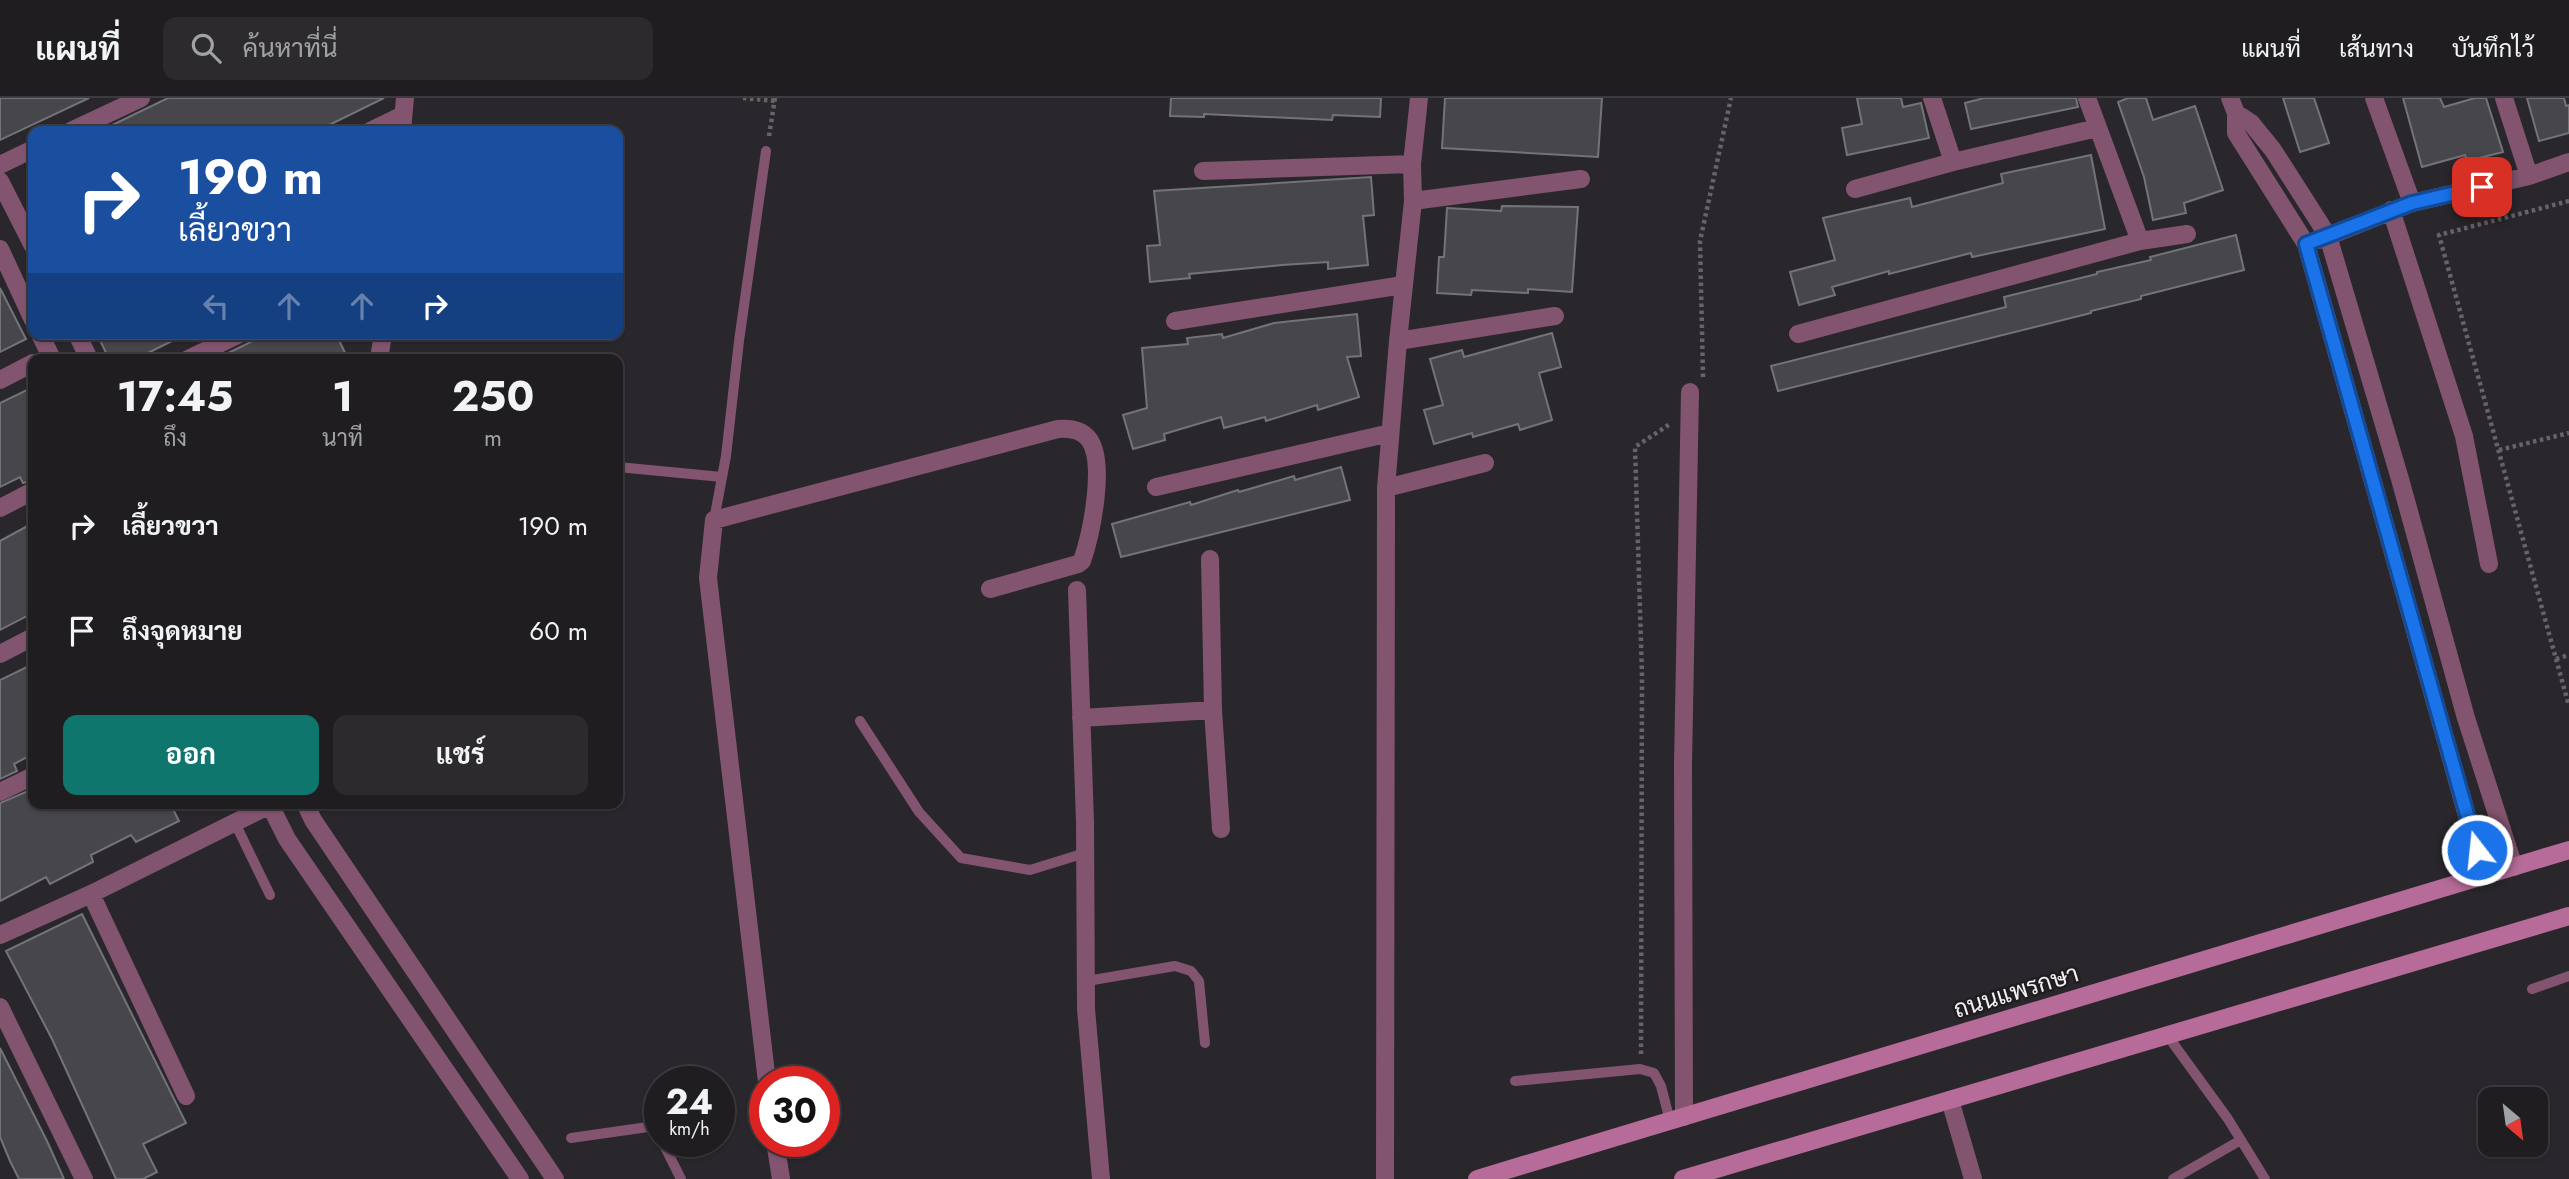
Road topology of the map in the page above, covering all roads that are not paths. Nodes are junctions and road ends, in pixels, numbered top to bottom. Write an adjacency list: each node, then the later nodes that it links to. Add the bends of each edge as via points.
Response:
1 (142, 98): 9 (street)
2 (1419, 98): 16 (street)
3 (1932, 98): 14 (street)
4 (2087, 98): 11 (street)
5 (2374, 98): 24 (street)
6 (2504, 98): 19 (street)
7 (2233, 106): 28 (street, via 2273,150); 30 (street, via 2236,133)
8 (403, 115): 10 (street)
9 (82, 126)
10 (380, 126)
11 (2097, 128): 14 (street); 29 (street)
12 (28, 151): 17 (street)
13 (766, 151): 46 (lane)
14 (1953, 162): 22 (street)
15 (2569, 162): 19 (street)
16 (1412, 164): 18 (street); 23 (street)
17 (0, 165)
18 (1203, 170)
19 (2529, 176): 24 (street)
20 (1581, 179): 23 (street)
21 (0, 181): 27 (street)
22 (1855, 189)
23 (1413, 201): 32 (street)
24 (2412, 203): 25 (street)
25 (2391, 210): 28 (street); 53 (street, via 2464,436)
26 (2187, 234): 29 (street)
27 (28, 236)
28 (2328, 236): 30 (street); 70 (street, via 2466,718)
29 (2140, 241): 36 (street)
30 (2306, 244): 71 (street)
31 (0, 249): 33 (street)
32 (1403, 285): 35 (street); 38 (street)
33 (28, 309)
34 (1555, 316): 38 (street)
35 (1175, 321)
36 (1798, 334)
37 (228, 340): 39 (street)
38 (1398, 341): 43 (street)
39 (198, 354)
40 (28, 366): 41 (street)
41 (0, 380)
42 (1697, 390): 88 (street, via 1682,764)
43 (1390, 433): 47 (street); 48 (street)
44 (1485, 464): 48 (street)
45 (623, 467): 46 (lane)
46 (722, 477): 51 (lane)
47 (1156, 487)
48 (1386, 488): 100 (street)
49 (28, 494): 50 (street)
50 (0, 508)
51 (714, 520): 54 (street, via 1058,429 1078,430 1093,447 1096,470 1093,522 1082,561); 84 (street, via 708,578)
52 (1210, 559): 58 (street)
53 (2489, 564)
54 (990, 589)
55 (1077, 590): 59 (street)
56 (28, 639): 57 (street)
57 (0, 653)
58 (1213, 710): 59 (street); 67 (street)
59 (1081, 718): 69 (street)
60 (860, 721): 69 (lane, via 919,812 961,858 1030,870)
61 (28, 778): 62 (street)
62 (0, 792)
63 (261, 809): 66 (street)
64 (273, 809): 81 (street, via 286,839)
65 (308, 809): 79 (street)
66 (234, 823): 72 (street); 73 (lane)
67 (1221, 829)
68 (2569, 850): 70 (main road, ถนนแพรกษา)
69 (1085, 853): 77 (street)
70 (2514, 867): 71 (main road, ถนนแพรกษา)
71 (2484, 876): 88 (main road, ถนนแพรกษา)
72 (91, 894): 75 (street); 86 (street)
73 (270, 895)
74 (2569, 916): 82 (main road)
75 (0, 934)
76 (2569, 976): 78 (lane)
77 (1087, 981): 83 (lane, via 1175,965 1192,971 1199,981); 99 (street)
78 (2532, 989)
79 (433, 998): 81 (street); 96 (street)
80 (0, 1007): 94 (street)
81 (407, 1014): 95 (street)
82 (2167, 1035): 87 (main road); 91 (lane)
83 (1205, 1043)
84 (765, 1066)
85 (1515, 1081): 88 (lane, via 1640,1069 1654,1073)
86 (186, 1096)
87 (1950, 1100): 102 (main road); 103 (street)
88 (1677, 1119): 101 (main road, ถนนแพรกษา)
89 (644, 1132): 90 (lane)
90 (570, 1138)
91 (2241, 1140): 104 (lane); 105 (lane)
92 (670, 1157): 97 (lane)
93 (778, 1157): 98 (street)
94 (84, 1179)
95 (520, 1179)
96 (555, 1179)
97 (681, 1179)
98 (781, 1179)
99 (1101, 1179)
100 (1385, 1179)
101 (1477, 1179)
102 (1683, 1179)
103 (1973, 1179)
104 (2173, 1179)
105 (2265, 1179)

